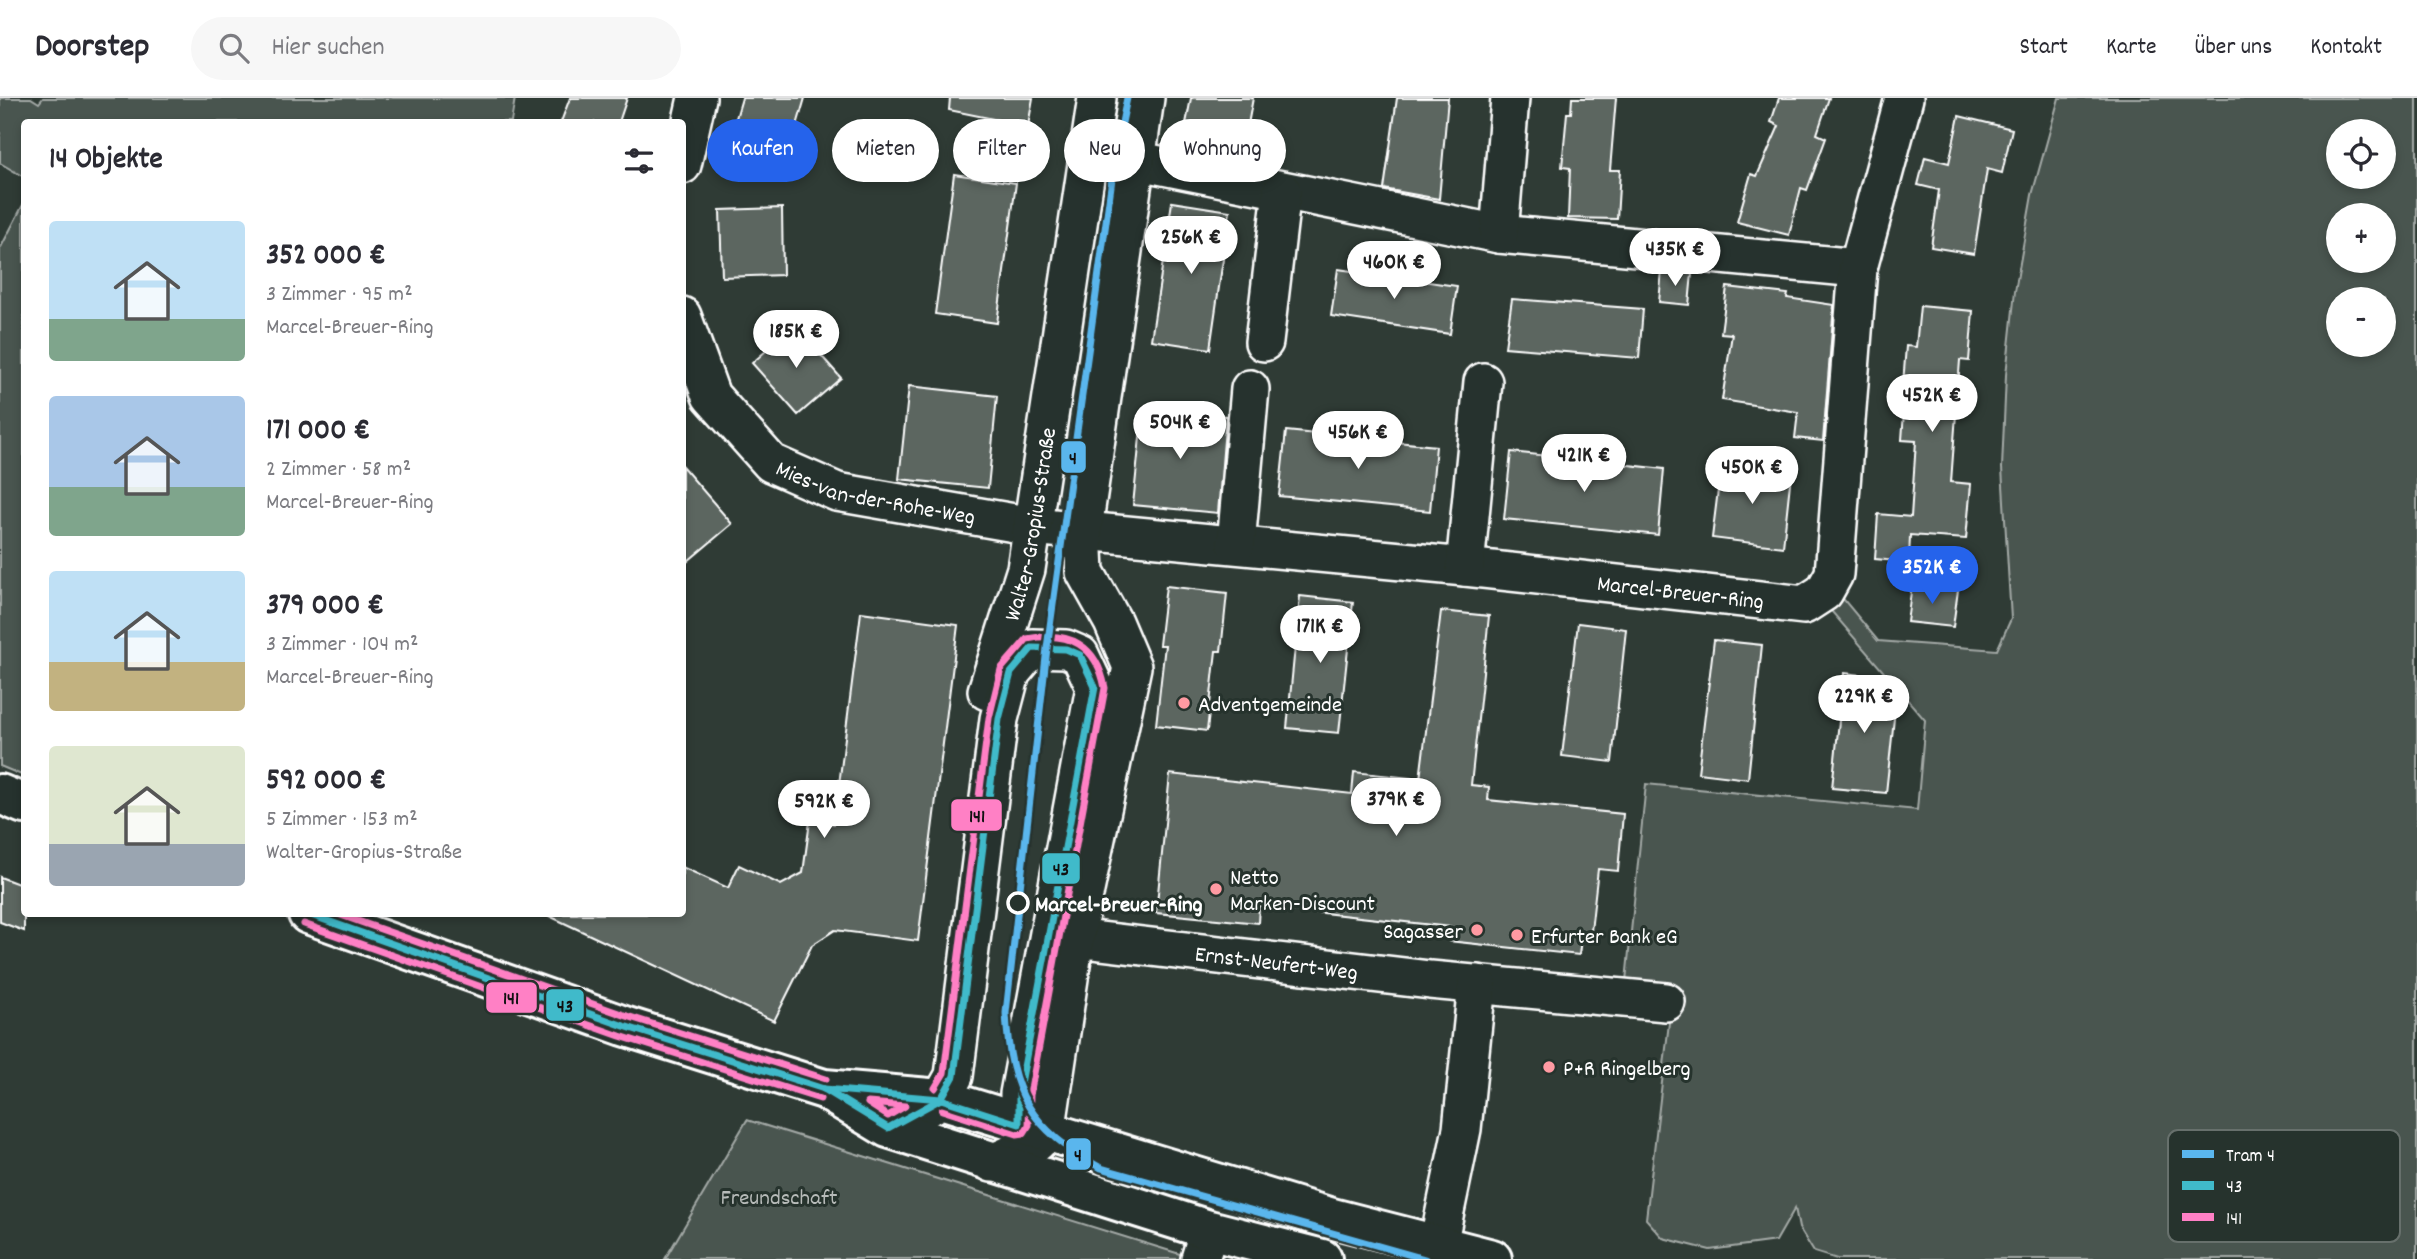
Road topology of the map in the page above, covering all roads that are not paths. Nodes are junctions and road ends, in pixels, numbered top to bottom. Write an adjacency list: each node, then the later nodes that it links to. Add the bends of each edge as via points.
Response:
1 (697, 98): 7 (street)
2 (1097, 98): 17 (street, Walter-Gropius-Straße)
3 (1145, 98): 6 (street)
4 (1510, 98): 11 (street)
5 (1904, 98): 12 (street, Marcel-Breuer-Ring)
6 (1141, 119)
7 (686, 147)
8 (1145, 162): 10 (street)
9 (1131, 182): 18 (street)
10 (1282, 191): 11 (street); 14 (street)
11 (1499, 234): 12 (street)
12 (1858, 268): 20 (street, Marcel-Breuer-Ring, via 1834,573 1824,592 1804,604)
13 (686, 327): 17 (street, Mies-van-der-Rohe-Weg, via 710,396 771,463 837,492)
14 (1264, 342)
15 (1483, 382): 20 (street)
16 (1250, 388): 19 (street)
17 (1032, 526): 18 (street, Marcel-Breuer-Ring); 28 (street, Walter-Gropius-Straße, via 1026,569 981,722 934,1071)
18 (1083, 529): 19 (street, Marcel-Breuer-Ring); 24 (street, via 1085,572 1114,622 1132,667)
19 (1236, 544): 20 (street, Marcel-Breuer-Ring)
20 (1465, 567)
21 (0, 794): 22 (main road)
22 (21, 803)
23 (316, 917): 27 (main road, via 599,1018)
24 (1075, 938): 25 (street, Ernst-Neufert-Weg); 30 (street)
25 (1477, 984): 26 (street, Ernst-Neufert-Weg); 34 (street, via 1462,1129)
26 (1666, 1002)
27 (824, 1089): 28 (main road); 29 (main road)
28 (941, 1099): 29 (street); 30 (main road); 30 (street, via 954,1076 999,719 1011,673 1032,648 1066,649 1080,654 1095,687 1019,1094); 31 (street, Walter-Gropius-Straße)
29 (888, 1128): 31 (main road)
30 (1031, 1135): 31 (street); 32 (street); 34 (main road)
31 (976, 1158): 32 (main road)
32 (1047, 1180): 33 (main road)
33 (1204, 1244): 35 (main road)
34 (1438, 1245): 36 (main road)
35 (1322, 1259)
36 (1492, 1259)

